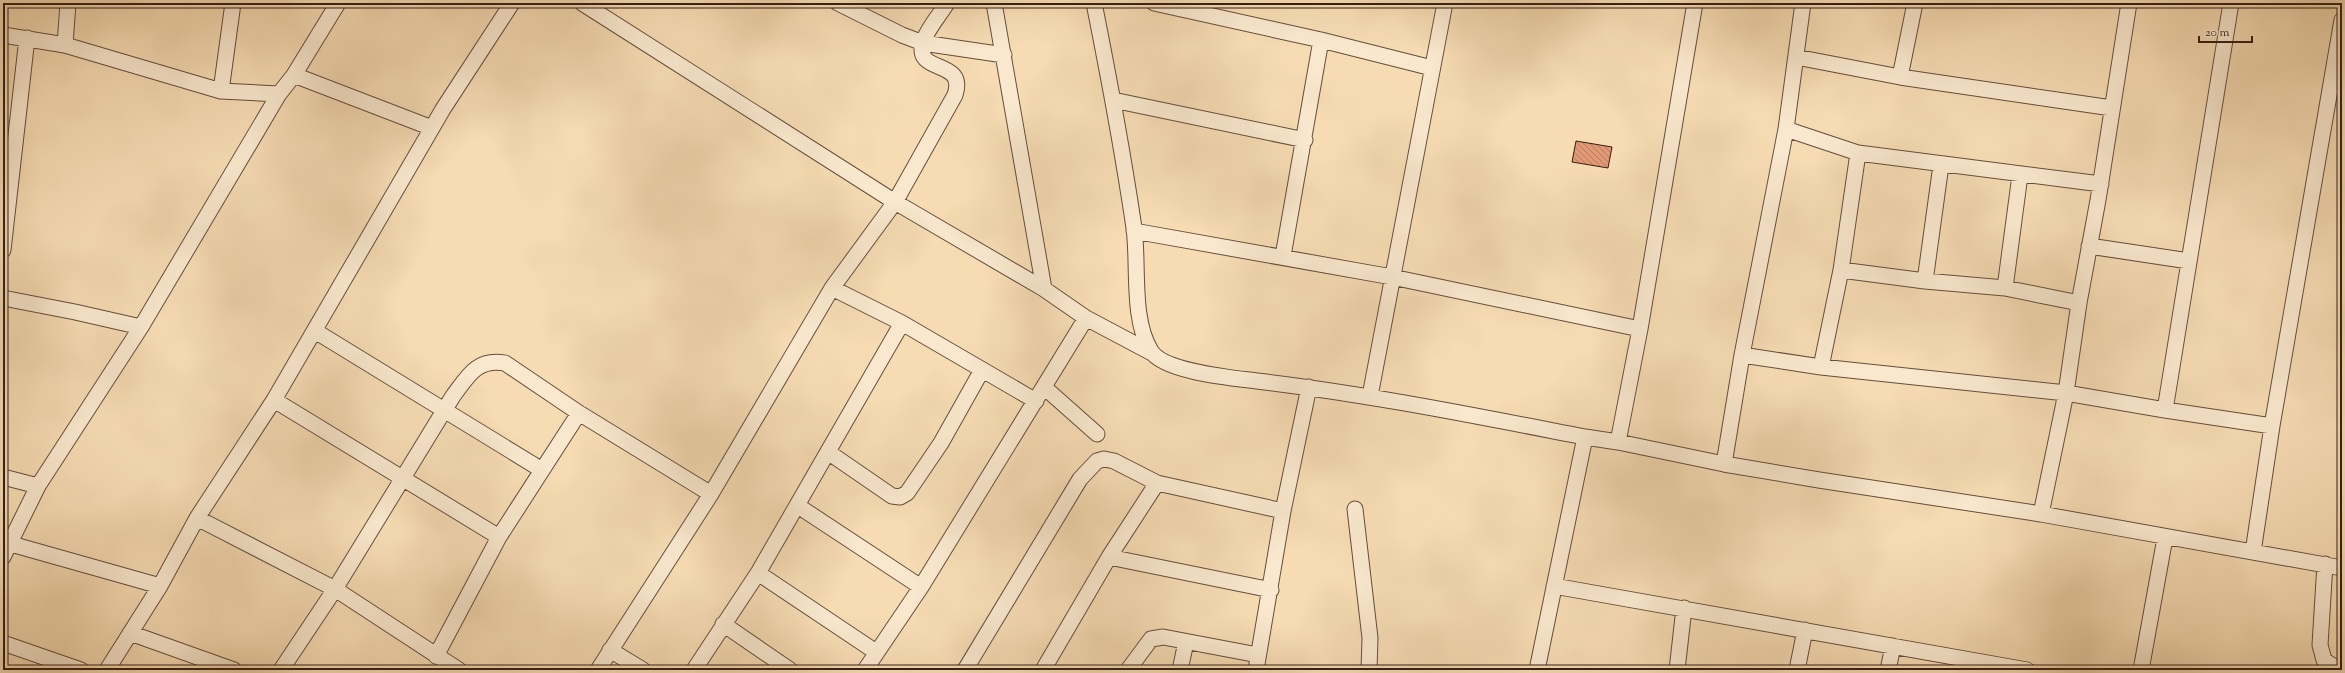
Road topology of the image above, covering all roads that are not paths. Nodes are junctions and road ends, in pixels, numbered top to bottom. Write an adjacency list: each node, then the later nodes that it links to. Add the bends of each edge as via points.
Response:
1 (68, 3): 25 (street)
2 (233, 3): 31 (street)
3 (324, 3): 19 (street)
4 (338, 3): 19 (street)
5 (512, 3): 35 (street)
6 (582, 3): 42 (street)
7 (838, 3): 24 (street)
8 (947, 3): 24 (street)
9 (994, 3): 26 (street)
10 (1094, 3): 33 (street)
11 (1154, 3): 23 (street)
12 (1445, 3): 28 (street)
13 (1695, 3): 59 (street)
14 (1803, 3): 27 (street)
15 (1915, 3): 30 (street)
16 (2129, 3): 34 (street)
17 (2231, 3): 47 (street)
18 (2342, 20): 21 (street)
19 (324, 24): 29 (street)
20 (3, 35): 22 (street)
21 (2341, 37): 74 (street)
22 (27, 38): 25 (street); 45 (street)
23 (1321, 40): 28 (street); 37 (street)
24 (923, 43): 26 (street); 42 (street, via 922,52 926,59 935,66 951,72 957,78 958,85 955,96)
25 (66, 44): 31 (street)
26 (1004, 55): 53 (street)
27 (1796, 57): 30 (street); 36 (street)
28 (1432, 68): 49 (street)
29 (294, 74): 32 (street); 35 (street)
30 (1900, 77): 34 (street)
31 (221, 91): 32 (street)
32 (279, 94): 58 (street)
33 (1113, 100): 37 (street); 43 (street)
34 (2112, 108): 41 (street)
35 (432, 128): 60 (street)
36 (1786, 129): 38 (street); 62 (street)
37 (1305, 140): 46 (street)
38 (1858, 153): 39 (street); 48 (street)
39 (1941, 165): 40 (street); 50 (street)
40 (2020, 175): 41 (street); 52 (street)
41 (2100, 184): 44 (street)
42 (895, 202): 51 (street); 53 (street)
43 (1134, 231): 46 (street); 61 (street, via 1140,314 1143,334)
44 (2089, 246): 47 (street); 55 (street)
45 (3, 250)
46 (1283, 256): 49 (street)
47 (2189, 261): 72 (street)
48 (1841, 270): 50 (street); 63 (street)
49 (1392, 277): 59 (street); 68 (street)
50 (1925, 281): 52 (street)
51 (832, 288): 57 (street); 85 (street)
52 (2005, 288): 55 (street)
53 (1044, 289): 56 (street)
54 (3, 298): 58 (street)
55 (2079, 302): 67 (street)
56 (1086, 318): 61 (street); 66 (street)
57 (902, 323): 64 (street); 78 (street)
58 (141, 327): 84 (street)
59 (1640, 329): 77 (street)
60 (315, 331): 69 (street); 71 (street)
61 (1152, 353): 65 (street, via 1172,364 1202,374)
62 (1742, 355): 63 (street); 79 (street)
63 (1821, 367): 67 (street)
64 (982, 370): 70 (street); 78 (street, via 941,443 907,494 900,497 892,496)
65 (1309, 387): 68 (street); 88 (street)
66 (1044, 388): 70 (street); 75 (street)
67 (2066, 393): 72 (street); 89 (street)
68 (1370, 396): 76 (street)
69 (274, 400): 82 (street); 90 (street)
70 (1036, 401): 102 (street)
71 (445, 409): 73 (street, via 466,378 481,365 491,361 505,363); 80 (street); 82 (street)
72 (2165, 410): 74 (street)
73 (579, 413): 80 (street); 85 (street)
74 (2272, 426): 94 (street)
75 (1098, 434)
76 (1585, 437): 77 (street); 101 (street)
77 (1618, 442): 79 (street)
78 (828, 452): 86 (street)
79 (1724, 464): 89 (street)
80 (542, 470): 91 (street)
81 (3, 476): 84 (street)
82 (403, 479): 91 (street); 103 (street)
83 (1157, 483): 88 (street); 96 (street); 127 (street, via 1114,460 1097,461 1080,479)
84 (38, 486): 93 (street)
85 (711, 494): 112 (street)
86 (798, 506): 99 (street); 102 (street)
87 (1355, 509): 132 (street, via 1370,638)
88 (1284, 511): 104 (street)
89 (2041, 514): 92 (street)
90 (197, 518): 100 (street); 103 (street)
91 (499, 537): 115 (street)
92 (2165, 538): 94 (street); 137 (street)
93 (11, 544): 95 (street); 100 (street)
94 (2253, 552): 97 (street)
95 (3, 557)
96 (1109, 557): 104 (street); 128 (street)
97 (2325, 564): 98 (street); 138 (street, via 2320,645 2324,660)
98 (2342, 568)
99 (758, 573): 106 (street); 113 (street)
100 (160, 586): 108 (street)
101 (1554, 586): 105 (street); 133 (street)
102 (921, 587): 113 (street)
103 (335, 589): 115 (street); 120 (street)
104 (1271, 590): 114 (street)
105 (1684, 608): 107 (street); 134 (street)
106 (723, 624): 124 (street); 125 (street)
107 (1805, 630): 111 (street); 135 (street)
108 (130, 633): 118 (street); 119 (street)
109 (1186, 642): 114 (street); 129 (street, via 1162,637 1151,639); 130 (street)
110 (3, 643): 117 (street)
111 (1893, 646): 116 (street); 136 (street)
112 (610, 650): 122 (street); 123 (street)
113 (876, 652): 126 (street)
114 (1258, 655): 131 (street)
115 (436, 656): 121 (street)
116 (2017, 669)
117 (81, 670)
118 (107, 670)
119 (234, 670)
120 (281, 670)
121 (459, 670)
122 (598, 670)
123 (643, 670)
124 (694, 670)
125 (790, 670)
126 (865, 670)
127 (965, 670)
128 (1043, 670)
129 (1128, 670)
130 (1180, 670)
131 (1256, 670)
132 (1369, 670)
133 (1537, 670)
134 (1677, 670)
135 (1797, 670)
136 (1888, 670)
137 (2141, 670)
138 (2339, 670)

